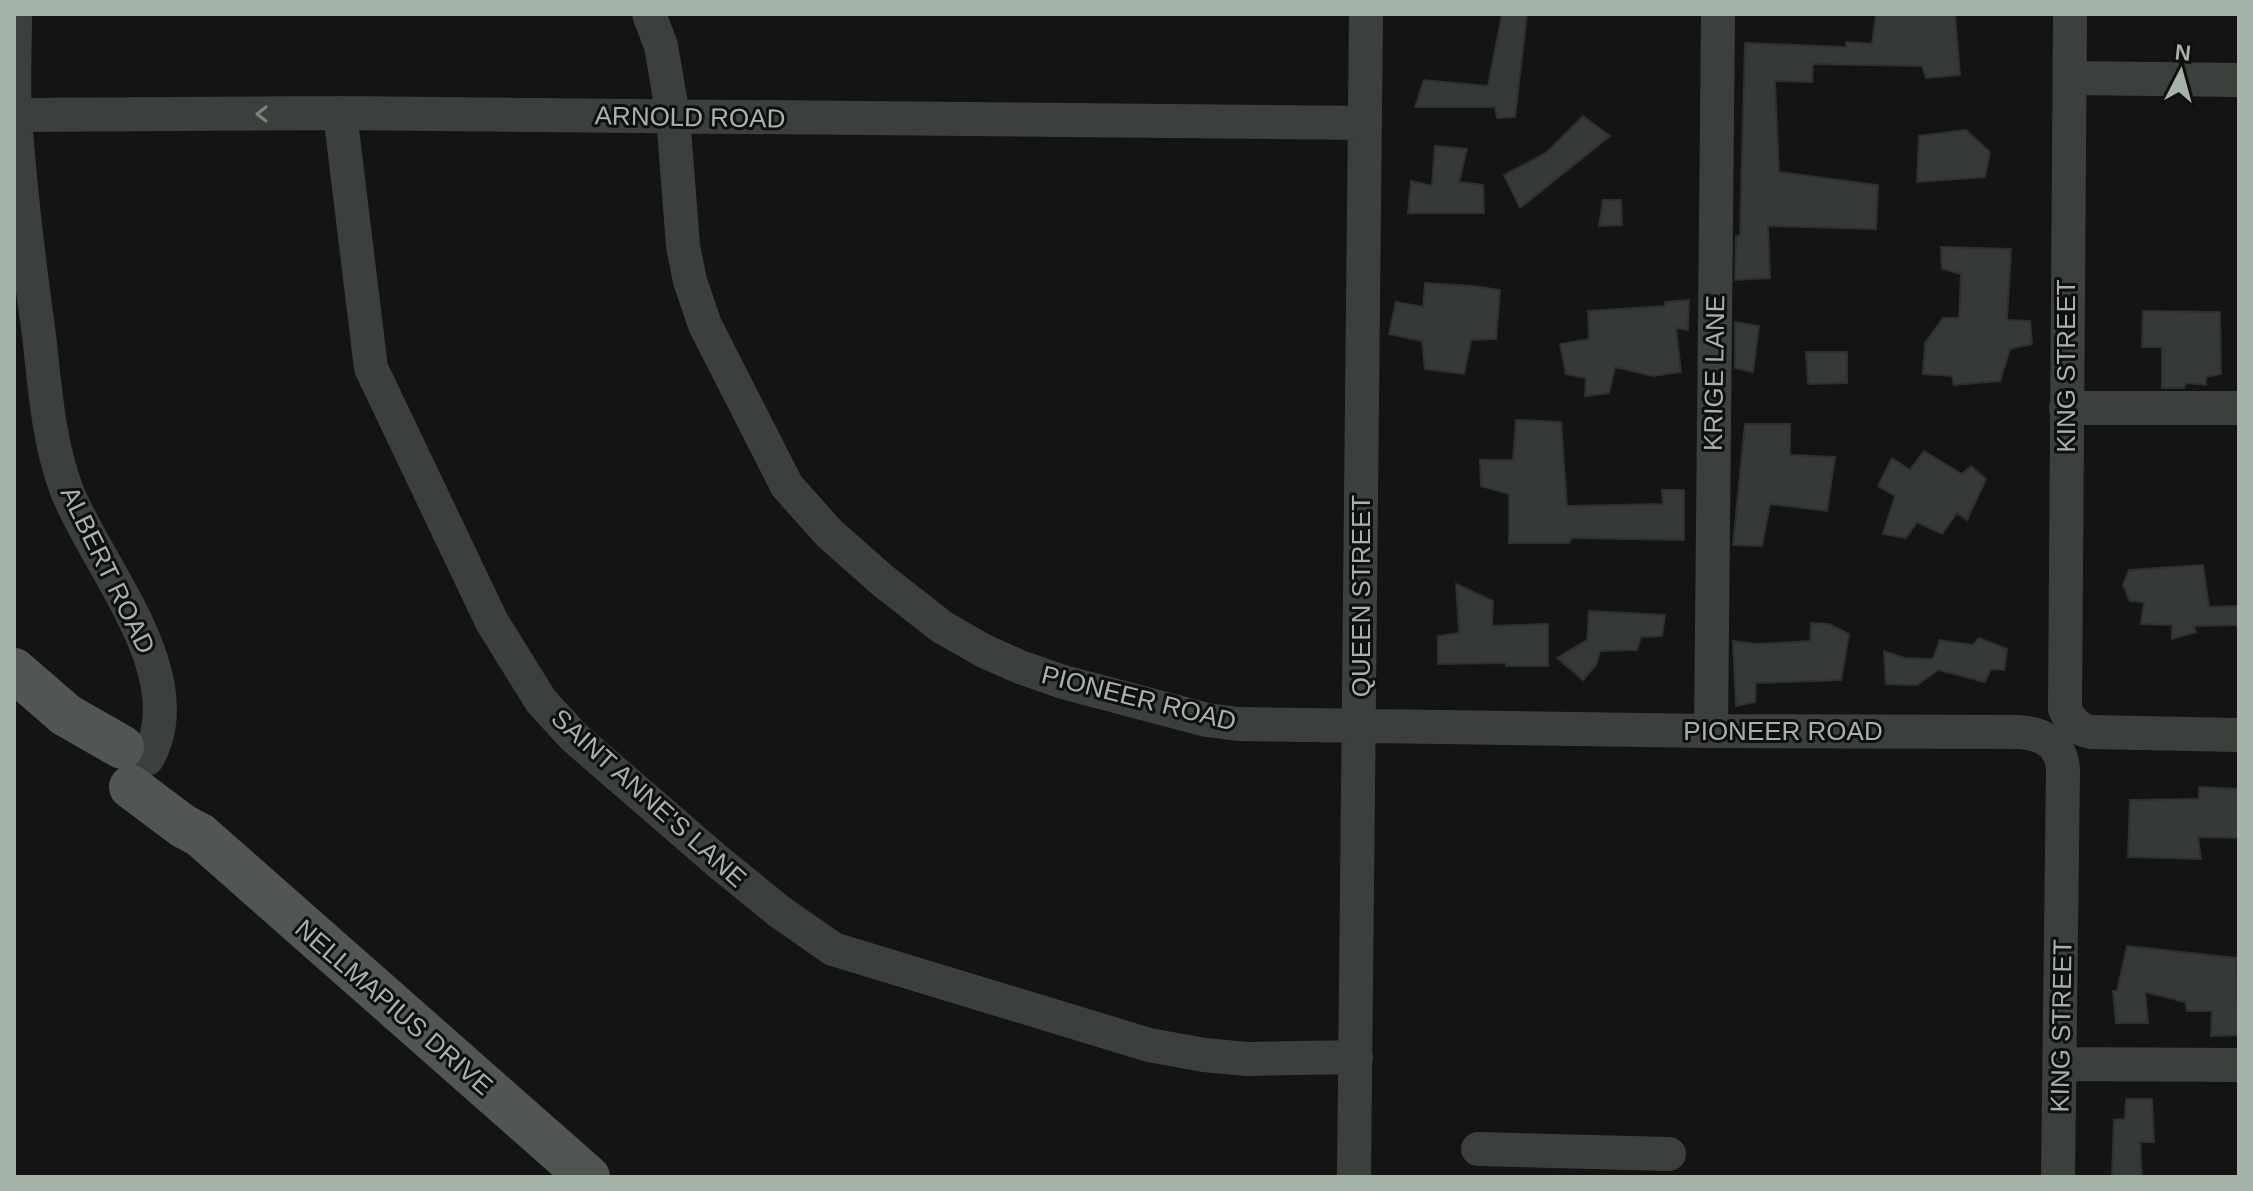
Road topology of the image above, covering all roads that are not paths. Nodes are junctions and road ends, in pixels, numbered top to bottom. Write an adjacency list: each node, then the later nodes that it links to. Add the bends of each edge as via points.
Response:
1 (15, 14): 9 (street, ALBERT ROAD)
2 (649, 14): 10 (street, PIONEER ROAD, via 661,46)
3 (1366, 14): 11 (street, QUEEN STREET)
4 (1718, 14): 17 (street, KRIGE LANE)
5 (2070, 14): 6 (street, KING STREET)
6 (2070, 78): 7 (street); 12 (street, KING STREET)
7 (2239, 80)
8 (340, 113): 9 (street, ARNOLD ROAD, one-way to 9); 10 (street, ARNOLD ROAD); 20 (street, SAINT ANNE'S LANE, via 371,368 492,622 541,701 574,737 716,860 833,949 1149,1045 1247,1059)
9 (15, 115): 19 (street, ALBERT ROAD, via 54,449 85,530 157,672 161,696)
10 (673, 116): 11 (street, ARNOLD ROAD); 15 (street, PIONEER ROAD, via 685,263 705,325 787,486 829,533 942,627 1042,676 1213,721)
11 (1365, 123): 15 (street, QUEEN STREET)
12 (2066, 408): 13 (street); 16 (street, KING STREET, via 2063,693)
13 (2239, 408)
14 (14, 670): 19 (main road, NELLMAPIUS DRIVE, via 78,732)
15 (1360, 725): 17 (street, PIONEER ROAD); 20 (street, QUEEN STREET)
16 (2056, 727): 17 (street, PIONEER ROAD, via 2017,732); 18 (street, PIONEER ROAD); 21 (street, KING STREET, via 2052,742 2063,769)
17 (1711, 731)
18 (2239, 735)
19 (131, 761): 26 (main road, NELLMAPIUS DRIVE, via 192,819 200,835)
20 (1356, 1057): 27 (street, QUEEN STREET)
21 (2061, 1064): 22 (street); 28 (street, KING STREET)
22 (2239, 1065)
23 (1478, 1149): 25 (street)
24 (1669, 1154): 25 (street)
25 (1552, 1164)
26 (588, 1177)
27 (1354, 1177)
28 (2058, 1177)

